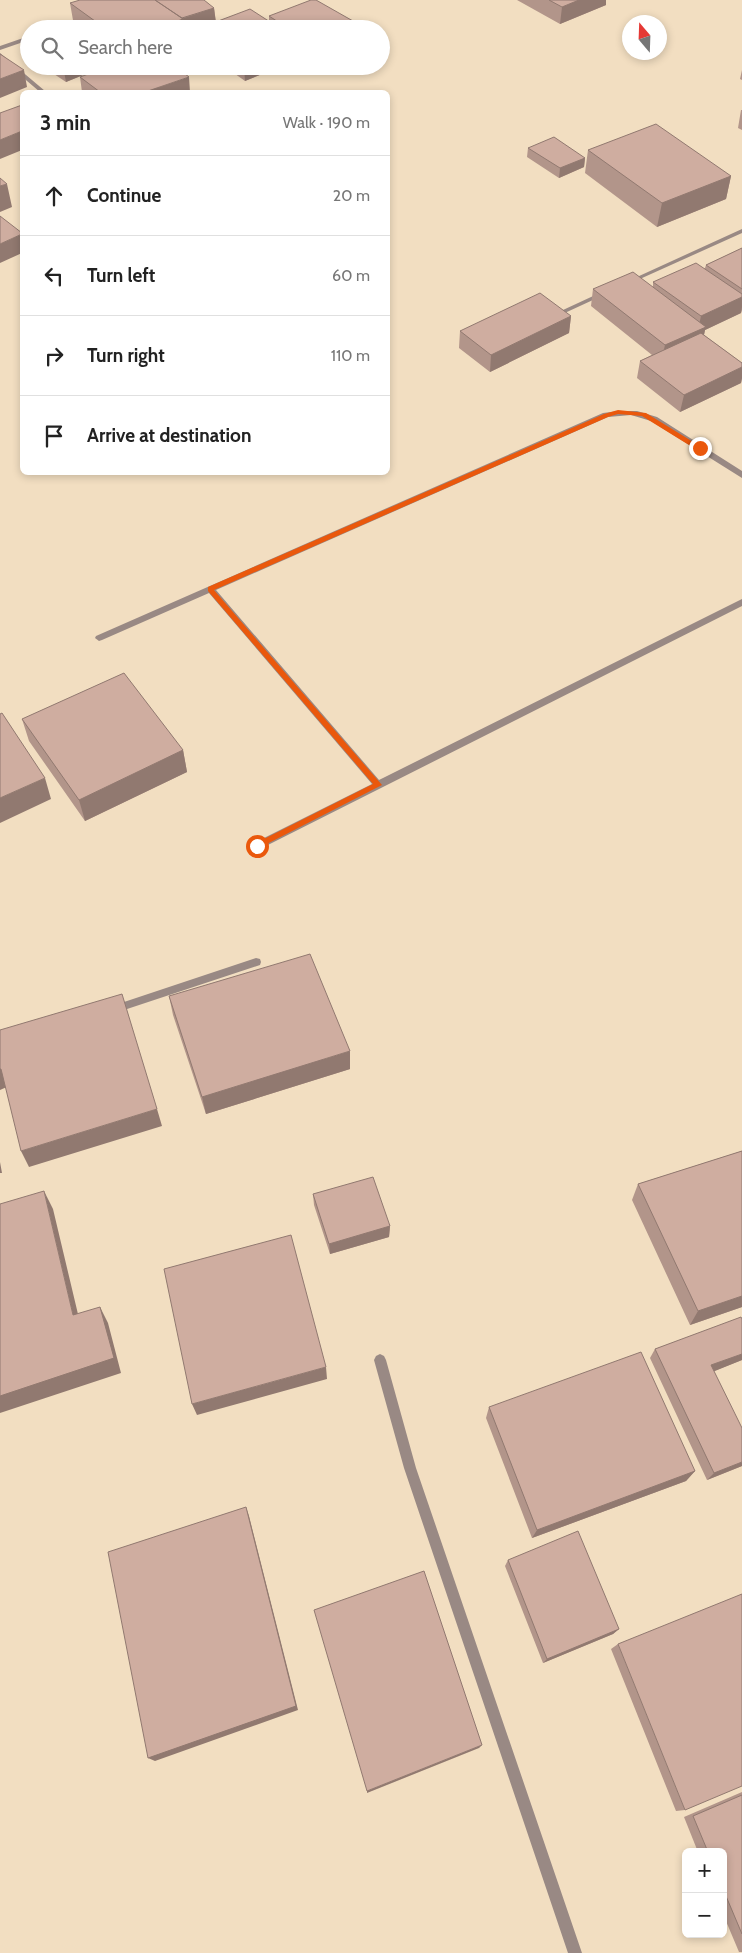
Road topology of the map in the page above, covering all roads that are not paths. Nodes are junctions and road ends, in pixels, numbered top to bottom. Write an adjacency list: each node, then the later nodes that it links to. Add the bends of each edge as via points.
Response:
1 (94, 17): 2 (street)
2 (85, 20)
3 (20, 41): 4 (street)
4 (0, 48)
5 (0, 55): 6 (street)
6 (20, 72)
7 (23, 75): 8 (street)
8 (41, 90)
9 (742, 232): 10 (street)
10 (618, 287)
11 (610, 291): 12 (street)
12 (548, 318)
13 (742, 475): 14 (street, via 654,419 644,414 618,412)
14 (210, 589): 16 (street); 17 (street)
15 (742, 602): 17 (street)
16 (98, 638)
17 (378, 785): 18 (street)
18 (257, 846)
19 (256, 962): 20 (street)
20 (104, 1012)
21 (380, 1360): 22 (street, via 410,1468)
22 (575, 1953)

